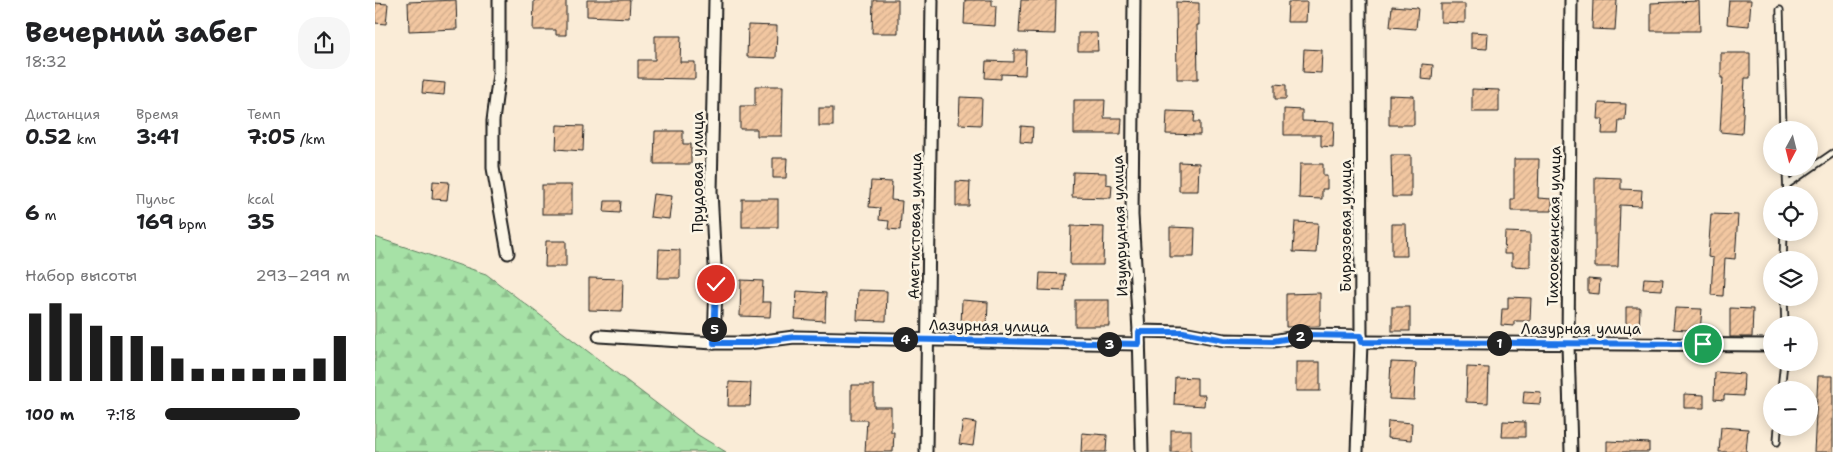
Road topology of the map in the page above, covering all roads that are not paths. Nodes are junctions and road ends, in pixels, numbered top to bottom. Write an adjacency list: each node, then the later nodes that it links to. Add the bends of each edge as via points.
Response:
1 (499, 0): 12 (street, via 499,74 493,121 493,168)
2 (715, 0): 17 (street, Прудовая улица, via 711,191 716,284)
3 (932, 0): 16 (street, Аметистовая улица)
4 (1134, 0): 13 (street, Изумрудная улица, via 1132,215)
5 (1360, 0): 15 (street, Бирюзовая улица)
6 (1571, 0): 19 (street, Тихоокеанская улица)
7 (1780, 10): 8 (lane)
8 (1783, 121)
9 (1833, 153): 11 (lane)
10 (1787, 176): 11 (lane)
11 (1788, 184)
12 (508, 253)
13 (1139, 332): 15 (street, Лазурная улица, via 1183,332 1234,340 1273,341 1307,335); 18 (street, Изумрудная улица)
14 (599, 336): 17 (street, Лазурная улица)
15 (1361, 339): 19 (street, Лазурная улица); 25 (street, Бирюзовая улица)
16 (929, 340): 17 (street, Лазурная улица, via 795,337 749,343); 18 (street, Лазурная улица); 23 (street, Аметистовая улица)
17 (714, 343)
18 (1139, 344): 24 (street, Изумрудная улица)
19 (1568, 344): 20 (street, Лазурная улица); 26 (street, Тихоокеанская улица)
20 (1763, 345)
21 (1777, 436): 22 (lane)
22 (1777, 442)
23 (926, 452)
24 (1142, 452)
25 (1357, 452)
26 (1571, 452)

